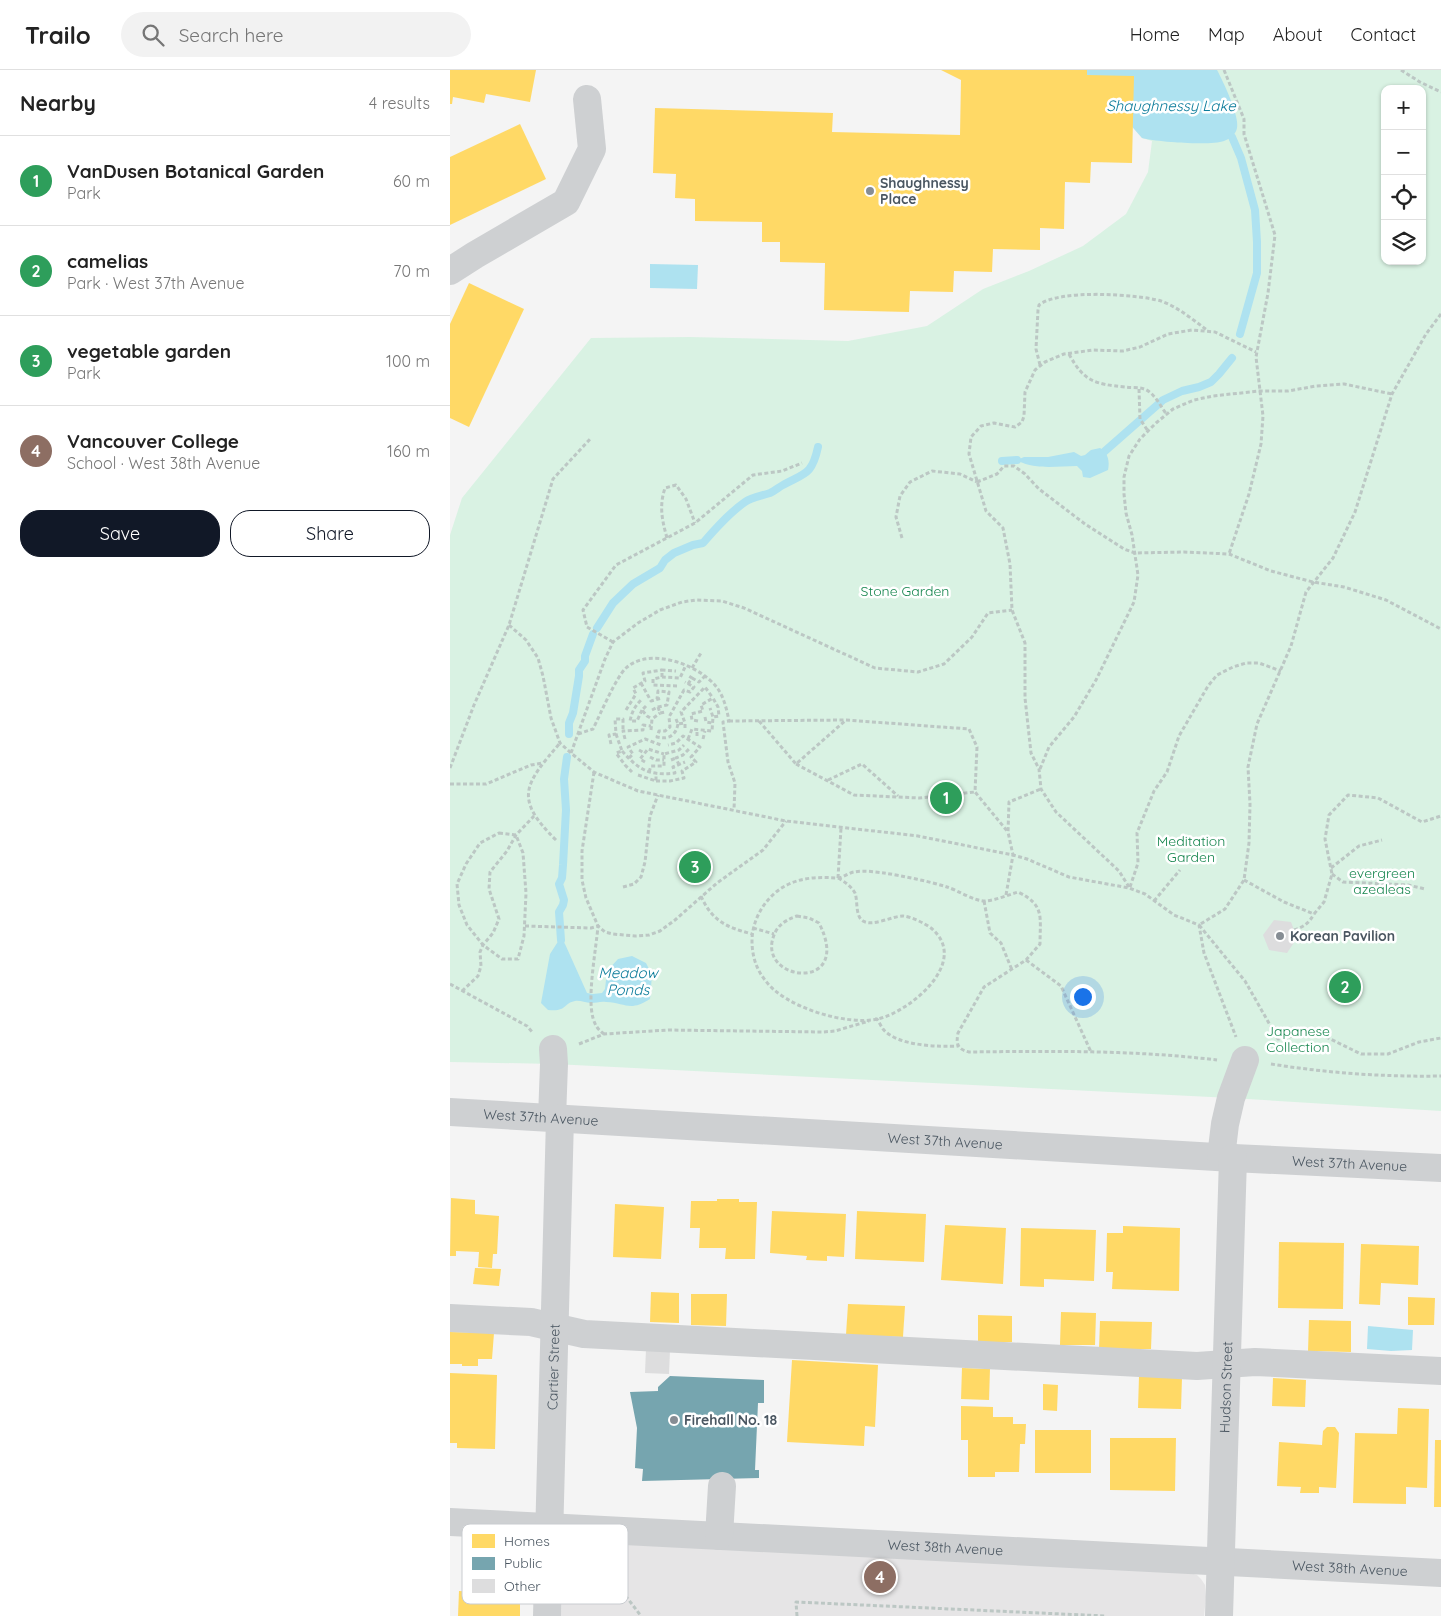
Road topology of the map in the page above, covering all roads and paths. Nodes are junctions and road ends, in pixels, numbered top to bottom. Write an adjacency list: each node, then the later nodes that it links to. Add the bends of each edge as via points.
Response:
1 (1224, 70): 8 (path, via 1244,119 1244,134 1275,235)
2 (1401, 70): 3 (path)
3 (1441, 92)
4 (586, 99): 5 (street, via 592,149 566,202)
5 (450, 272)
6 (1441, 314): 13 (path)
7 (1207, 330): 8 (path); 9 (path, via 1180,331 1123,351 1093,350); 10 (path, via 1171,306 1142,297 1098,294 1046,301 1038,307 1036,349)
8 (1256, 352): 12 (path)
9 (1069, 354): 10 (path); 11 (path, via 1087,378 1114,386)
10 (1040, 365): 18 (path, via 1025,392 1022,422 1015,427 986,425 971,436 969,454)
11 (1138, 388): 14 (path, via 1151,393); 15 (path, via 1140,419)
12 (1259, 391): 13 (path, via 1344,384); 14 (path, via 1203,398); 23 (path, via 1263,416 1262,444)
13 (1392, 394): 24 (path, via 1355,512 1333,558)
14 (1167, 415): 15 (path)
15 (1148, 431): 22 (path, via 1129,456 1124,477 1126,513)
16 (591, 438): 26 (path, via 553,479)
17 (802, 463): 19 (path, via 782,472 753,475)
18 (977, 482): 21 (path, via 960,474 932,471 910,482 900,496 896,517); 22 (path, via 997,474 1004,466 1014,466 1084,524); 25 (path, via 986,511 1003,528 1010,564)
19 (695, 522): 20 (path); 20 (path, via 686,498 676,485 665,488 661,499)
20 (668, 538): 28 (path, via 616,565 582,610 587,627)
21 (902, 538)
22 (1135, 553): 23 (path); 92 (path, via 1138,574 1134,602 1096,680 1074,717 1049,746)
23 (1229, 554): 24 (path, via 1271,572)
24 (1314, 582): 27 (path, via 1386,600); 34 (path, via 1306,592)
25 (1012, 610): 28 (path, via 988,613 972,637 944,664 918,672 875,668 722,601 682,602 660,610); 92 (path, via 1025,643 1025,698 1031,753)
26 (509, 625): 70 (path, via 526,640 538,658); 91 (path)
27 (1441, 629)
28 (613, 642): 64 (path)
29 (701, 653): 31 (path)
30 (686, 665): 31 (path); 36 (path, via 680,678); 64 (path, via 656,658 632,664 621,674 593,729)
31 (692, 668): 35 (path)
32 (662, 670): 33 (path); 36 (path); 37 (path, via 643,673 645,681)
33 (676, 670)
34 (1281, 670): 119 (path, via 1258,724 1248,768 1250,843); 123 (path, via 1259,663 1246,663 1217,675 1208,686 1179,736 1167,772 1154,791 1137,833 1138,863)
35 (705, 676): 55 (path, via 722,696); 59 (path, via 700,682 690,677 687,683 694,687 690,692 684,690 670,717 670,727 659,731 658,737 671,737)
36 (662, 677): 38 (path, via 653,679 652,686)
37 (641, 683): 42 (path, via 651,701 660,699 658,692 669,692 668,706); 44 (path, via 633,688 636,694)
38 (677, 686)
39 (713, 698): 50 (path, via 720,716); 54 (path, via 701,705 704,711 691,714 692,720); 57 (path, via 705,687 681,712)
40 (642, 699): 45 (path, via 632,712 630,721 637,721)
41 (646, 706): 45 (path)
42 (658, 707): 46 (path); 48 (path)
43 (710, 708): 50 (path)
44 (626, 710)
45 (642, 710): 51 (path)
46 (652, 710)
47 (665, 712): 48 (path)
48 (660, 713): 51 (path)
49 (705, 717): 58 (path, via 706,722)
50 (713, 717): 58 (path)
51 (652, 719): 62 (path, via 651,728 643,725 644,730)
52 (676, 719): 59 (path)
53 (846, 720): 56 (path); 89 (path); 102 (path, via 969,729 977,746)
54 (698, 721)
55 (729, 721): 56 (path); 105 (path, via 723,722 728,762 735,783)
56 (759, 721): 89 (path)
57 (685, 723): 59 (path); 60 (path)
58 (712, 723): 63 (path, via 712,731)
59 (678, 724)
60 (685, 728)
61 (698, 730): 63 (path); 66 (path); 68 (path, via 692,729)
62 (623, 731): 65 (path, via 623,719 615,719); 67 (path)
63 (705, 731): 69 (path)
64 (577, 734): 78 (path)
65 (616, 734): 71 (path, via 609,735); 77 (path)
66 (697, 736)
67 (625, 739)
68 (688, 739): 73 (path, via 683,736); 99 (path, via 700,747 692,757 696,762 682,771 684,778)
69 (703, 739)
70 (560, 743): 78 (path); 88 (path)
71 (611, 744)
72 (661, 745): 82 (path, via 645,739 628,747 633,754)
73 (668, 745)
74 (684, 745): 80 (path, via 679,750)
75 (690, 748): 83 (path)
76 (640, 750): 79 (path)
77 (622, 751): 82 (path); 94 (path, via 616,753)
78 (571, 754): 93 (path)
79 (644, 754): 80 (path, via 648,749); 86 (path, via 640,759)
80 (664, 754): 84 (path)
81 (650, 757): 84 (path)
82 (629, 758): 95 (path)
83 (676, 758): 85 (path); 90 (path)
84 (664, 760): 95 (path, via 664,766 652,766)
85 (671, 760)
86 (646, 762)
87 (686, 762): 90 (path)
88 (543, 763): 100 (path, via 486,784); 106 (path, via 529,792)
89 (796, 764): 98 (path)
90 (679, 765): 97 (path, via 673,767 675,773)
91 (450, 768)
92 (1039, 769): 101 (path)
93 (594, 772): 103 (path, via 638,791); 131 (path, via 582,851 582,880)
94 (632, 772)
95 (649, 772): 97 (path)
96 (638, 775): 99 (path)
97 (656, 775): 99 (path)
98 (827, 780): 104 (path, via 854,794); 104 (path, via 862,764)
99 (656, 781)
100 (450, 784)
101 (1041, 789): 110 (path, via 1009,802); 123 (path, via 1056,812 1119,871)
102 (975, 792): 104 (path); 110 (path)
103 (658, 795): 105 (path); 122 (path, via 650,816 646,862 641,877 634,884)
104 (898, 797)
105 (734, 810): 108 (path)
106 (534, 816): 111 (path); 112 (path)
107 (1441, 816): 115 (path, via 1422,822 1378,798 1348,795 1329,816 1325,840)
108 (786, 821): 109 (path); 126 (path, via 763,850)
109 (841, 828): 114 (path, via 918,836); 118 (path)
110 (1008, 832): 114 (path)
111 (516, 835): 121 (path, via 499,833 480,843); 130 (path, via 523,853); 137 (path, via 490,872 488,889 499,919)
112 (556, 840)
113 (1382, 840): 115 (path, via 1359,846)
114 (1013, 855): 123 (path, via 1069,877); 125 (path)
115 (1331, 868): 117 (path)
116 (1180, 870): 127 (path)
117 (1332, 874): 124 (path, via 1343,882 1408,885); 129 (path, via 1324,902)
118 (838, 878): 128 (path, via 855,871 884,873 946,887); 133 (path, via 821,877 789,884 765,904); 142 (path, via 856,895 861,920 872,923 909,918 931,928 944,946 941,970 921,994 904,1007)
119 (1244, 880): 129 (path); 132 (path, via 1225,909)
120 (450, 882): 121 (path)
121 (457, 884): 137 (path, via 459,905 467,926)
122 (623, 887)
123 (1129, 888): 127 (path)
124 (1425, 889)
125 (1006, 895): 128 (path); 138 (path, via 1018,892 1039,909 1040,944)
126 (701, 896): 131 (path, via 655,934 613,934); 135 (path, via 717,920)
127 (1154, 901): 132 (path, via 1174,915)
128 (984, 902): 139 (path, via 990,933 1001,943)
129 (1314, 914): 134 (path, via 1304,927)
130 (524, 926): 131 (path); 137 (path, via 518,959 502,959)
131 (598, 926): 143 (path, via 592,1003 593,1018 598,1030)
132 (1199, 926): 144 (path, via 1246,981 1278,1038 1316,1032 1361,1054 1388,1054 1419,1042); 148 (path, via 1204,953)
133 (753, 928): 135 (path); 136 (path)
134 (1294, 930)
135 (752, 934): 142 (path, via 753,955 758,968 773,989 789,1000 826,1016 846,1020)
136 (774, 934): 136 (path, via 778,926 797,916 819,923 827,941 822,965 815,972 803,974 783,966 774,959 771,948)
137 (483, 945): 141 (path, via 480,971)
138 (1026, 960): 139 (path); 147 (path, via 1061,986)
139 (1012, 970): 145 (path, via 984,988 958,1033)
140 (450, 984): 141 (path)
141 (462, 991): 146 (path, via 526,1026 544,1046)
142 (877, 1019): 143 (path, via 823,1032 668,1030); 145 (path, via 893,1037 925,1046)
143 (604, 1034): 146 (path, via 569,1049)
144 (1441, 1038)
145 (958, 1046): 147 (path, via 969,1052)
146 (553, 1049): 151 (street, Cartier Street)
147 (1091, 1052): 148 (path)
148 (1245, 1060): 149 (path, via 1351,1073); 152 (street, Hudson Street, via 1225,1124)
149 (1441, 1076)
150 (450, 1112): 151 (street, West 37th Avenue)
151 (556, 1118): 152 (street, West 37th Avenue); 155 (street, Cartier Street)
152 (1227, 1157): 153 (street, West 37th Avenue); 156 (street, Hudson Street)
153 (1441, 1168)
154 (450, 1318): 155 (street, via 531,1322)
155 (554, 1328): 156 (street, via 584,1334 1197,1366); 161 (street, Cartier Street)
156 (1226, 1364): 157 (street, via 1255,1362); 164 (street, Hudson Street)
157 (1441, 1371)
158 (722, 1486): 163 (street)
159 (450, 1522): 160 (street, West 38th Avenue)
160 (483, 1524)
161 (549, 1524)
162 (628, 1532): 163 (street, West 38th Avenue)
163 (720, 1536): 164 (street, West 38th Avenue)
164 (1222, 1562): 165 (street, West 38th Avenue); 170 (street, Hudson Street)
165 (1441, 1573)
166 (628, 1599): 167 (path)
167 (641, 1616)
168 (797, 1616): 169 (path, via 796,1602)
169 (1106, 1616)
170 (1219, 1616)

